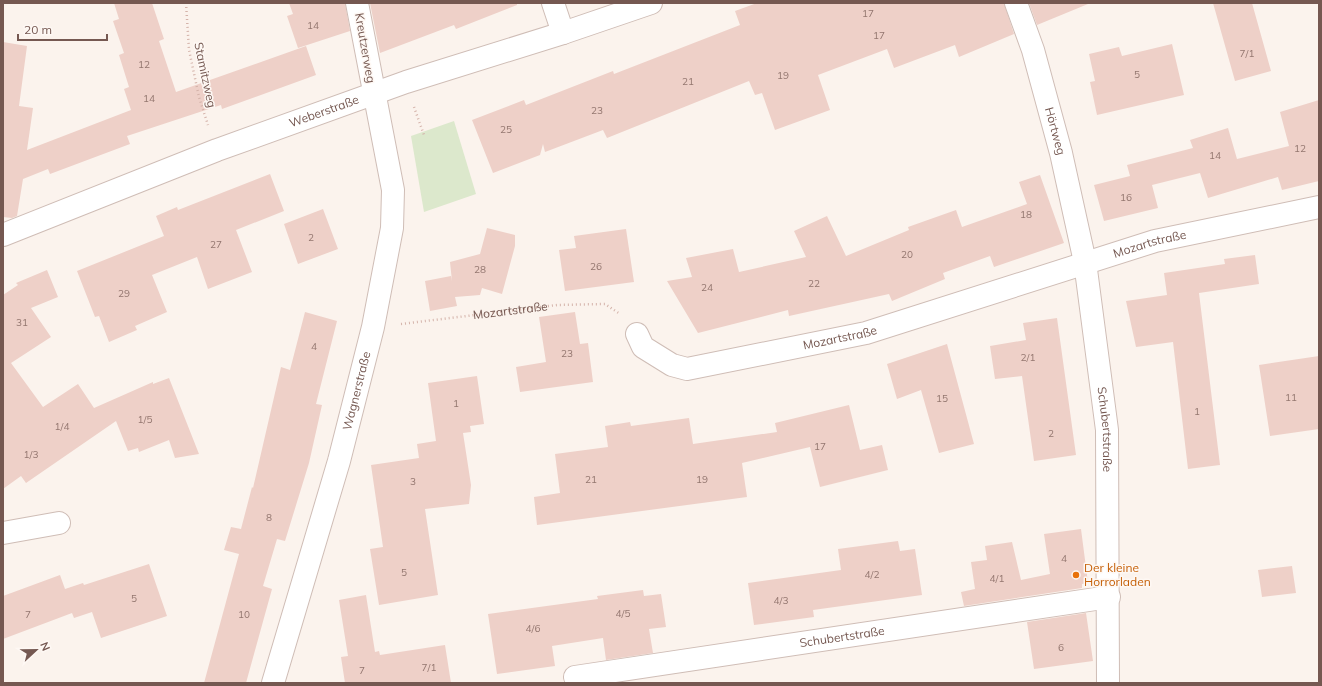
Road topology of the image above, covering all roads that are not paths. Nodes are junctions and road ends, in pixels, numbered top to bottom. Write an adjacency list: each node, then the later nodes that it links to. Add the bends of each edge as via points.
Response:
1 (357, 3): 6 (street, Kreutzerweg)
2 (553, 3): 5 (street)
3 (651, 3): 5 (street, Weberstraße)
4 (1016, 3): 9 (street, Hörtweg, via 1033,50 1059,145)
5 (563, 33): 6 (street, Weberstraße)
6 (373, 94): 8 (street, Weberstraße, via 217,150); 15 (street, Wagnerstraße, via 393,190 392,228 373,327 339,461)
7 (1319, 207): 9 (street, Mozartstraße, via 1155,241)
8 (3, 235)
9 (1085, 262): 10 (street, Mozartstraße, via 866,333 687,369 672,365 643,347); 13 (street, Schubertstraße, via 1107,430)
10 (637, 334)
11 (59, 523): 12 (street)
12 (3, 533)
13 (1109, 597): 14 (street, Schubertstraße); 16 (street, Schubertstraße)
14 (575, 677)
15 (273, 683)
16 (1108, 683)

